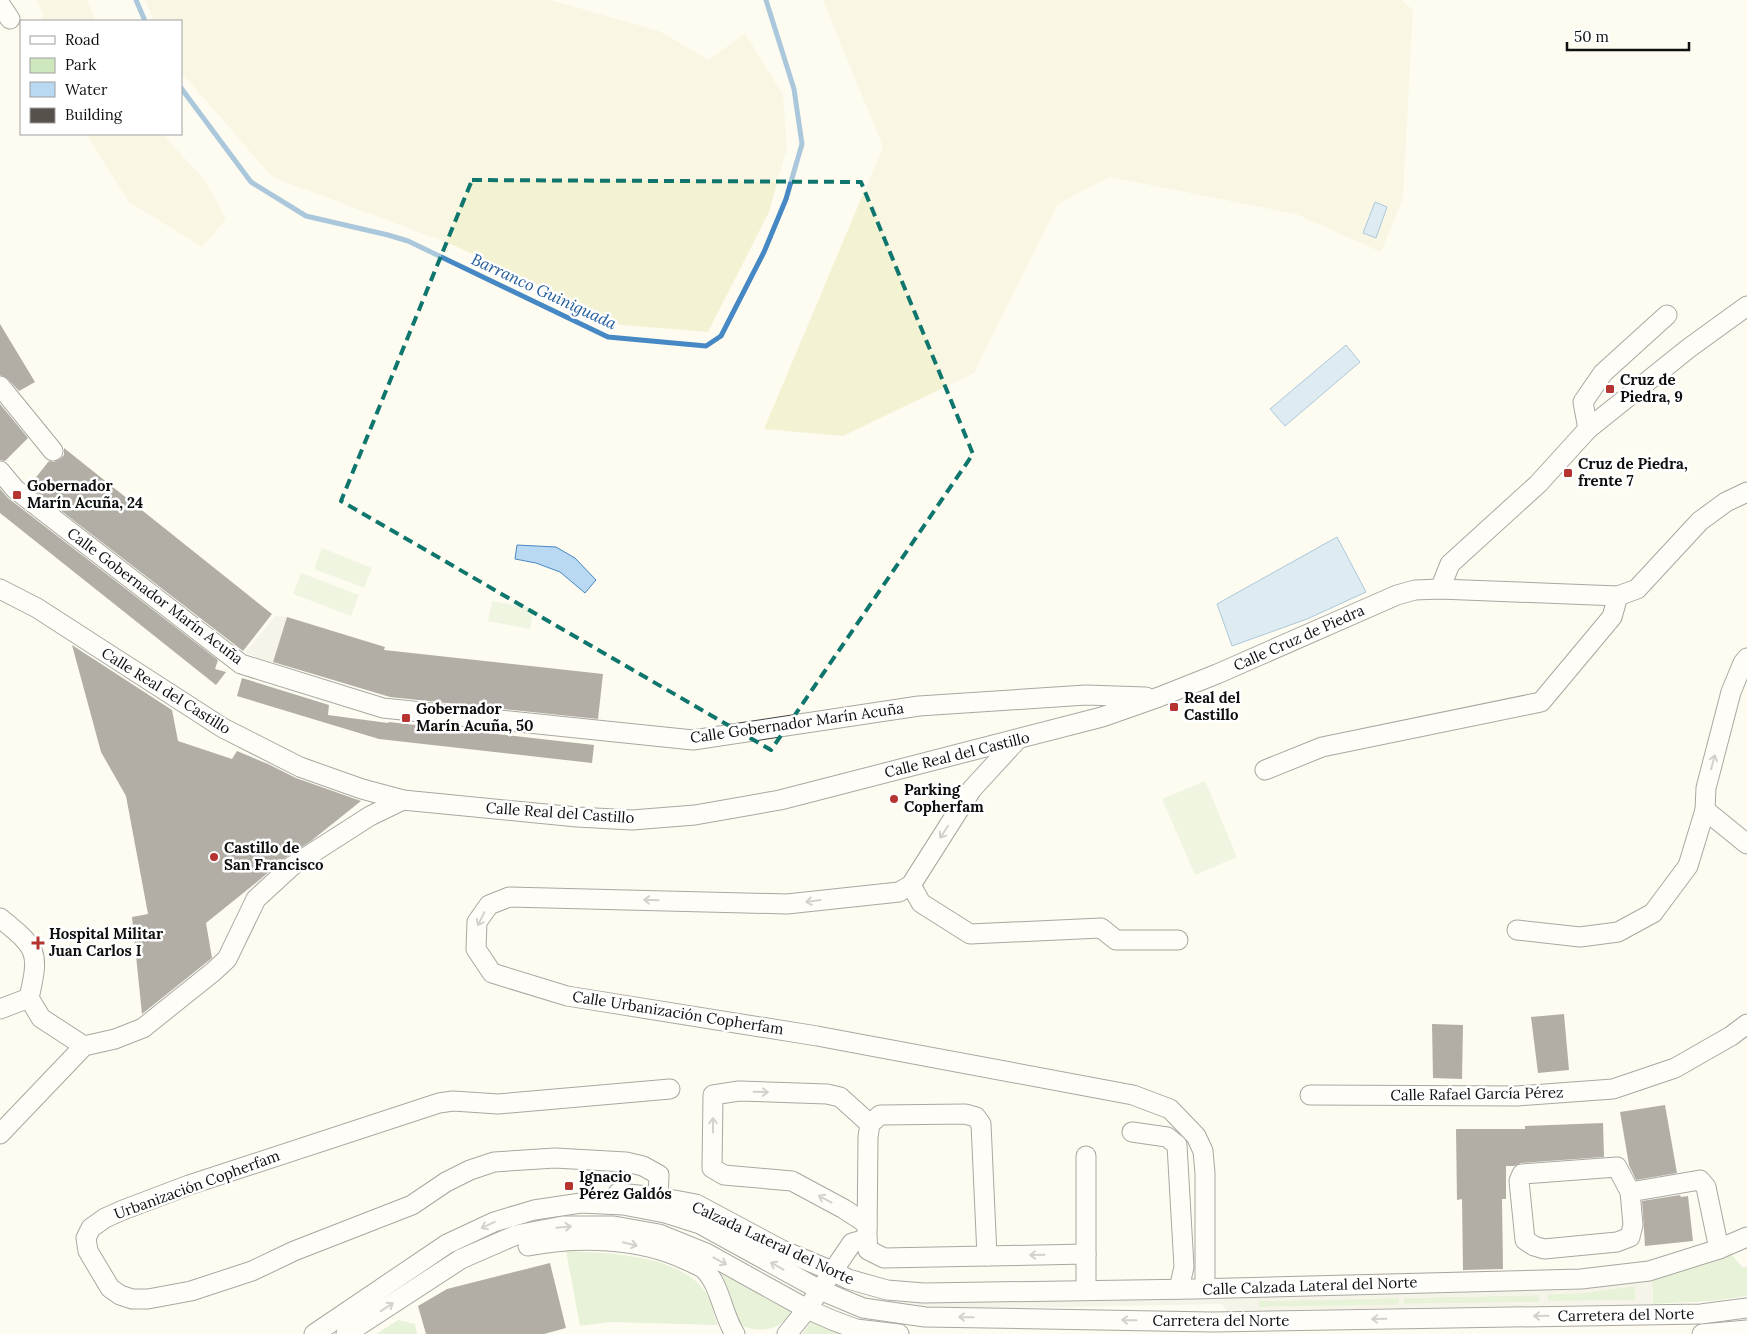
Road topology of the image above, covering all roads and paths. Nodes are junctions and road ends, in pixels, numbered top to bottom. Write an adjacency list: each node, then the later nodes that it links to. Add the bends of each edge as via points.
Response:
1 (1747, 306): 4 (street)
2 (1667, 315): 4 (street, via 1603,373 1583,402)
3 (0, 386): 5 (street)
4 (1588, 429): 9 (street, via 1538,484 1450,564)
5 (53, 451)
6 (0, 471): 12 (street, Calle Gobernador Marín Acuña, via 15,489 241,664 383,708 693,740 919,706 1086,695)
7 (1747, 492): 10 (street, via 1700,520 1637,589)
8 (0, 589): 15 (street, Calle Real del Castillo, via 37,608 223,728 300,767)
9 (1440, 589): 10 (street, Calle Cruz de Piedra); 12 (street, Calle Cruz de Piedra, via 1397,595)
10 (1618, 596): 14 (street, via 1612,617 1541,702 1322,747)
11 (1747, 658): 16 (street, one-way to 11, via 1706,788 1731,692)
12 (1159, 697): 13 (street, Calle Real del Castillo, via 1102,717)
13 (1017, 740): 15 (street, Calle Real del Castillo, via 780,800 695,815 632,820); 18 (street, one-way to 18, via 972,790)
14 (1265, 770)
15 (403, 800): 25 (street, via 370,816 292,866 256,899 227,959 143,1028)
16 (1705, 810): 17 (street); 20 (street, via 1688,866 1653,914 1618,932 1580,937)
17 (1747, 844)
18 (911, 885): 21 (street, via 920,902 970,934 1101,928 1116,940); 43 (street, Calle Urbanización Copherfam, one-way to 43, via 899,892 787,904 509,896 489,905 477,922 476,948 492,973 567,996 817,1036 1066,1082 1133,1095 1170,1109 1196,1136 1203,1151)
19 (0, 918): 22 (street, via 25,938 34,952)
20 (1517, 930)
21 (1178, 940)
22 (29, 998): 23 (street); 25 (street, via 41,1018)
23 (0, 1009)
24 (1747, 1024): 27 (street, Calle Rafael García Pérez, via 1675,1068 1613,1089 1517,1096)
25 (84, 1046): 30 (street)
26 (670, 1089): 33 (street, Urbanización Copherfam, via 498,1104 438,1103 123,1210 91,1228 86,1238 88,1251 110,1288 132,1299 148,1299 192,1291 252,1271 412,1205 446,1182 494,1162 555,1158 626,1162 643,1166 659,1175)
27 (1310, 1095)
28 (870, 1124): 35 (street); 35 (street, one-way to 28, via 844,1209 792,1181 724,1175 712,1168 713,1095 739,1091 827,1094 840,1097); 39 (street, via 880,1115 965,1114 976,1117 981,1124)
29 (1132, 1132): 44 (street, via 1167,1137 1177,1145 1184,1267)
30 (0, 1134)
31 (1086, 1156): 38 (street)
32 (1630, 1192): 32 (street, via 1630,1236 1617,1242 1544,1249 1525,1240 1519,1181 1522,1174 1617,1167); 37 (street, via 1700,1180 1706,1187)
33 (658, 1197): 34 (street, Calzada Lateral del Norte, via 616,1192 558,1194); 41 (street, Calzada Lateral del Norte, via 696,1204 782,1250)
34 (534, 1210): 45 (street, Carretera del Norte, one-way to 34, via 700,1224 665,1213 623,1205 581,1203); 50 (street, one-way to 50, via 494,1222 447,1244)
35 (867, 1231): 39 (street, via 868,1250 884,1258); 41 (street, via 852,1243)
36 (1747, 1237): 37 (street, Calle Calzada Lateral del Norte)
37 (1719, 1249): 43 (street, Calle Calzada Lateral del Norte, via 1649,1271 1581,1279)
38 (1086, 1254): 39 (street, one-way to 39); 46 (street)
39 (987, 1256)
40 (461, 1259): 48 (street, one-way to 48, via 516,1235 563,1226 614,1226 659,1234 706,1254); 51 (street, one-way to 40); 52 (street, one-way to 52, via 558,1241 614,1240 674,1254 703,1268 717,1288 726,1317)
41 (832, 1271): 42 (street, Calzada Lateral del Norte); 45 (street)
42 (867, 1286): 46 (street, Calle Calzada Lateral del Norte, via 924,1293)
43 (1205, 1288): 44 (street, Calle Calzada Lateral del Norte)
44 (1179, 1289): 46 (street, Calle Calzada Lateral del Norte)
45 (820, 1290): 47 (street, Carretera del Norte, one-way to 45, via 1701,1314 1212,1322 924,1317 863,1308); 48 (street)
46 (1086, 1290)
47 (1747, 1308)
48 (807, 1309): 53 (street); 54 (street, via 856,1329)
49 (1747, 1330): 55 (street, Carretera del Norte)
50 (314, 1334)
51 (346, 1334)
52 (736, 1334)
53 (787, 1334)
54 (899, 1334)
55 (1702, 1334)

